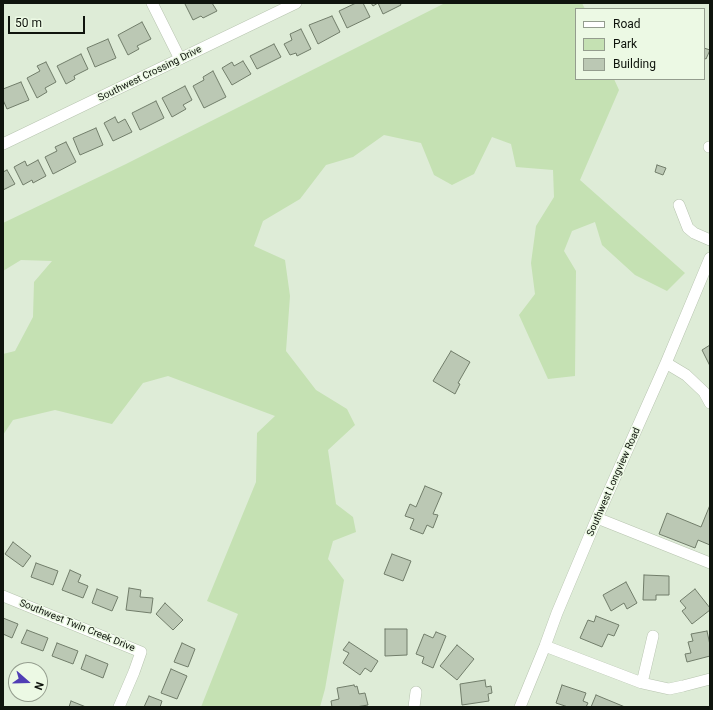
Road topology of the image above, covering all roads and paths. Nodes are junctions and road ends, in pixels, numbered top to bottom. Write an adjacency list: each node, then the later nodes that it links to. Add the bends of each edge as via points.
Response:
1 (152, 3): 3 (street)
2 (296, 3): 3 (street, Southwest Crossing Drive)
3 (180, 59): 4 (street, Southwest Crossing Drive)
4 (3, 144)
5 (679, 205): 6 (street, via 688,228)
6 (710, 240)
7 (710, 258): 8 (street, Southwest Longview Road)
8 (666, 363): 9 (street, via 686,375 704,392); 10 (street, Southwest Longview Road)
9 (710, 403)
10 (597, 518): 11 (street); 14 (street, Southwest Longview Road)
11 (710, 563)
12 (3, 596): 18 (street, Southwest Twin Creek Drive, via 141,652)
13 (652, 636): 16 (street)
14 (545, 646): 16 (street); 20 (street, Southwest Longview Road)
15 (710, 679): 16 (street, via 669,688)
16 (642, 684)
17 (416, 692): 19 (street)
18 (119, 707)
19 (414, 707)
20 (520, 707)

